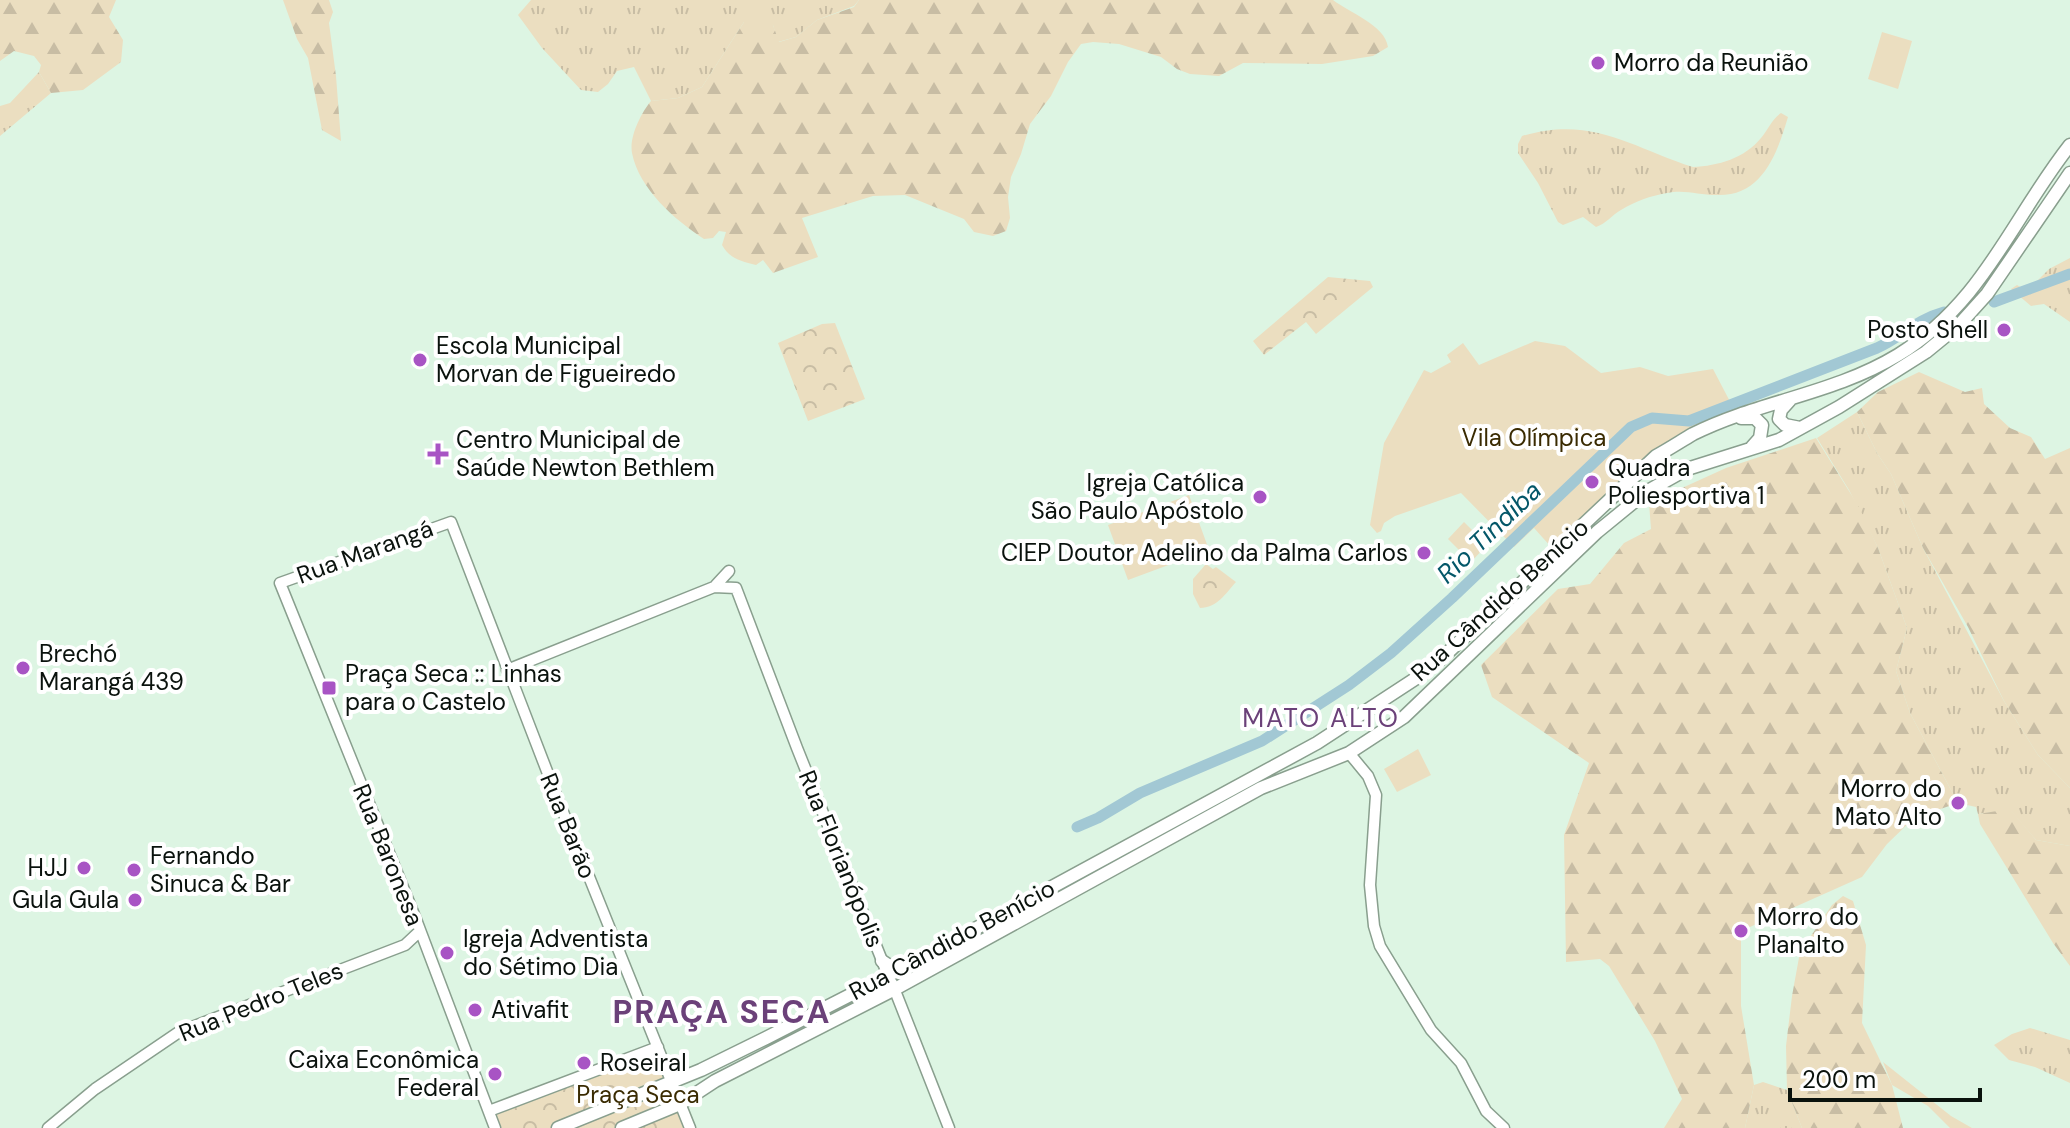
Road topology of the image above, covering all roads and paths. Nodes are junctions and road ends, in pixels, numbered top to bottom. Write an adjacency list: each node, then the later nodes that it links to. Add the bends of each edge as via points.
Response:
1 (2070, 145): 4 (main road, Rua Cândido Benício, via 1980,282 1957,307 1886,362)
2 (2070, 175): 3 (main road, Rua Cândido Benício)
3 (2064, 189): 6 (main road, Rua Cândido Benício, via 1959,325 1890,376)
4 (1790, 400): 5 (main road, Rua Cândido Benício); 6 (main road, via 1779,419)
5 (1727, 421): 7 (main road, via 1750,417 1760,423 1760,438); 18 (main road, Rua Cândido Benício, via 1694,434 1645,465 1418,677 1317,743)
6 (1800, 428): 7 (main road, Rua Cândido Benício)
7 (1749, 449): 13 (main road, Rua Cândido Benício, via 1687,469 1626,506 1411,712)
8 (451, 522): 10 (street, Rua Marangá); 12 (street, Rua Barão)
9 (729, 571): 11 (street)
10 (280, 583): 14 (street, Rua Baronesa)
11 (714, 587): 12 (street); 17 (street, Rua Florianópolis, via 736,588)
12 (507, 670): 20 (street, Rua Barão)
13 (1349, 753): 19 (main road, Rua Cândido Benício, via 1261,788); 30 (street, via 1376,795 1370,885 1380,946 1431,1030 1461,1063 1486,1111)
14 (420, 931): 15 (street, Rua Pedro Teles); 16 (street, Rua Baronesa)
15 (405, 945): 16 (street); 24 (street, Rua Pedro Teles, via 179,1032)
16 (426, 949): 23 (street, Rua Baronesa)
17 (882, 961): 18 (main road)
18 (893, 973): 19 (street, Rua Florianópolis); 21 (main road, Rua Cândido Benício)
19 (895, 989): 22 (main road, Rua Cândido Benício); 29 (street, Rua Florianópolis)
20 (658, 1047): 21 (street, Rua Barão); 23 (street)
21 (671, 1081): 22 (street, Rua Barão); 26 (main road, Rua Cândido Benício)
22 (680, 1104): 27 (main road, Rua Cândido Benício); 28 (street, Rua Barão)
23 (489, 1111): 25 (street, Rua Baronesa)
24 (48, 1128)
25 (495, 1128)
26 (558, 1128)
27 (622, 1128)
28 (690, 1128)
29 (949, 1128)
30 (1504, 1128)

